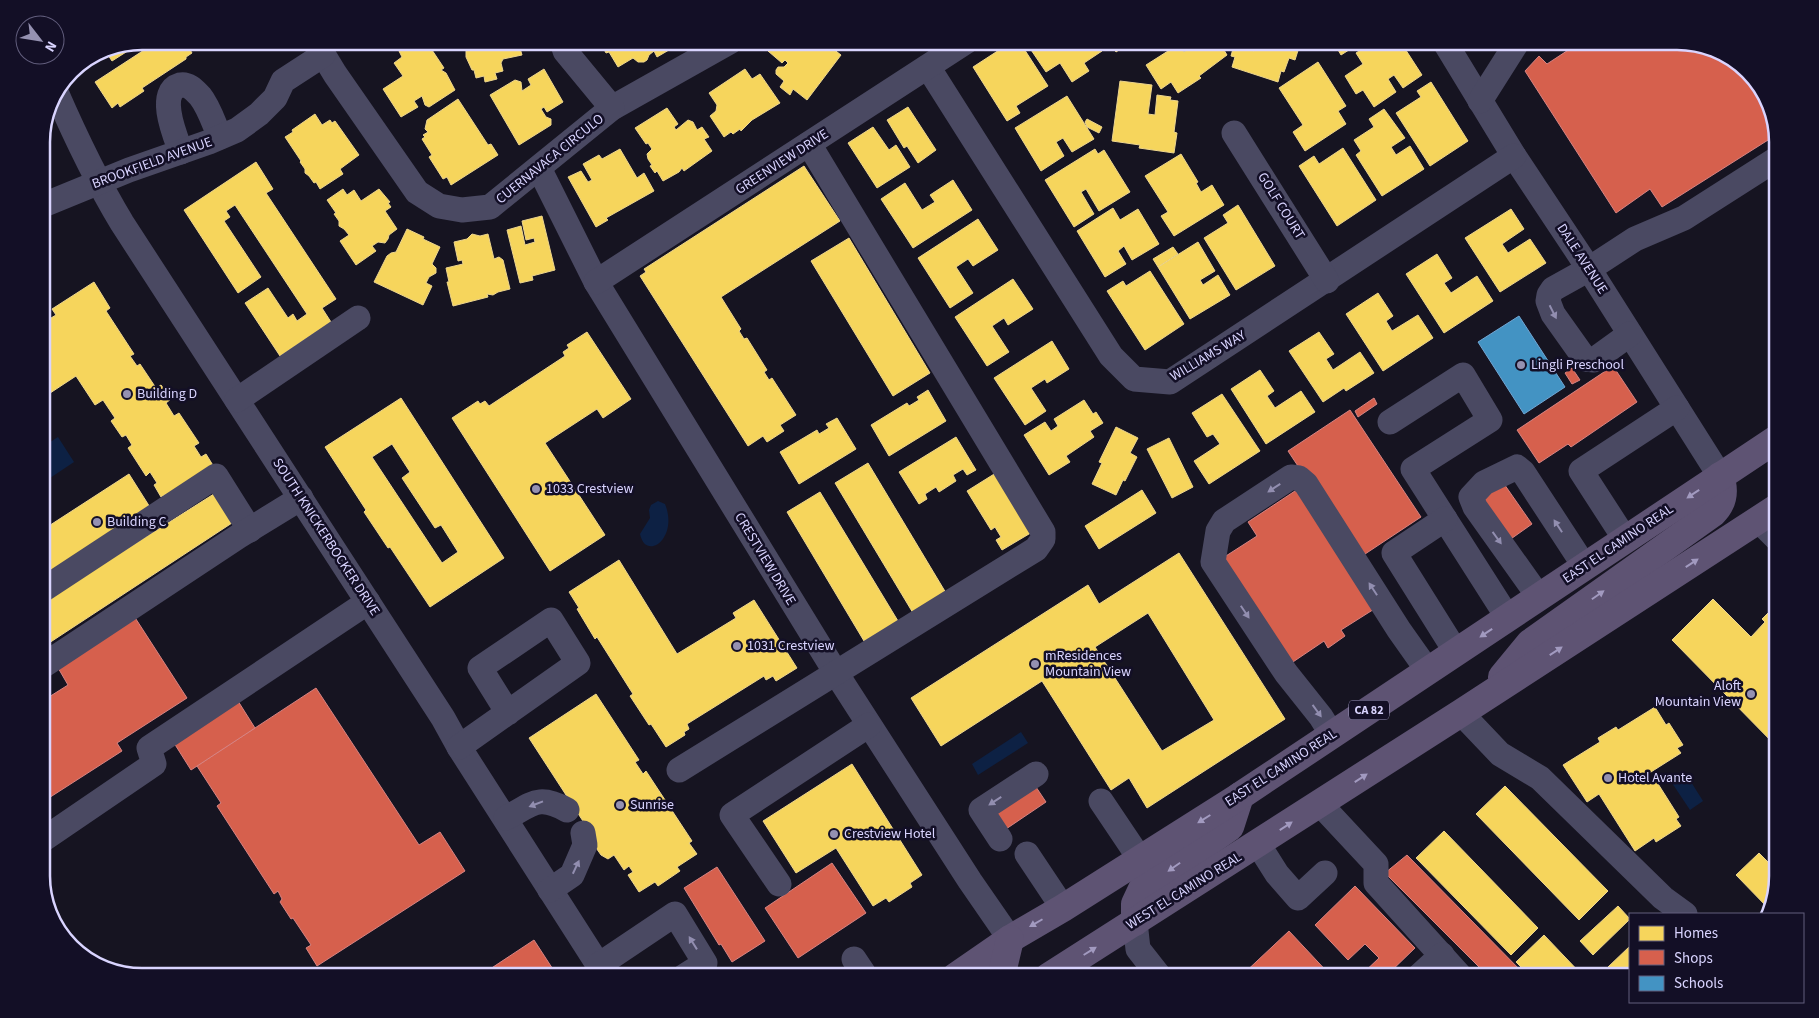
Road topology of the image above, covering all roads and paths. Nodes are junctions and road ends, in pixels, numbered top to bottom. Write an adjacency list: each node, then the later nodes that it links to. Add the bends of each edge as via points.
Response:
1 (317, 50): 13 (street, BROOKFIELD AVENUE, via 283,81 275,98 259,114)
2 (320, 50): 18 (street, CUERNAVACA CIRCULO, via 417,192 440,206 462,210 490,207)
3 (565, 50): 11 (street)
4 (715, 50): 11 (street, CUERNAVACA CIRCULO)
5 (954, 50): 8 (street, GREENVIEW DRIVE)
6 (1449, 50): 10 (street, DALE AVENUE)
7 (1512, 50): 10 (street)
8 (928, 67): 14 (street, GREENVIEW DRIVE); 22 (street, WILLIAMS WAY, via 1111,356 1134,379 1170,382)
9 (60, 100): 19 (street, SOUTH KNICKERBOCKER DRIVE)
10 (1480, 101): 16 (street, DALE AVENUE)
11 (612, 108): 18 (street, CUERNAVACA CIRCULO)
12 (1234, 132): 22 (street, GOLF COURT)
13 (220, 138): 15 (street, BROOKFIELD AVENUE); 15 (street, via 201,98 186,85 179,86 172,92 168,104)
14 (809, 144): 23 (street, GREENVIEW DRIVE); 44 (street, via 1044,532 1044,539 1036,549)
15 (181, 152): 19 (street, BROOKFIELD AVENUE)
16 (1514, 156): 21 (street, DALE AVENUE); 22 (street, WILLIAMS WAY)
17 (1769, 164): 21 (street, via 1684,218 1635,239)
18 (539, 168): 23 (street, CRESTVIEW DRIVE)
19 (98, 182): 20 (street, BROOKFIELD AVENUE); 26 (street, SOUTH KNICKERBOCKER DRIVE)
20 (50, 203)
21 (1589, 269): 25 (street, DALE AVENUE); 25 (street, one-way to 25, via 1553,289 1548,301 1553,314 1585,359 1594,360)
22 (1327, 281)
23 (596, 282): 44 (street, CRESTVIEW DRIVE)
24 (358, 318): 26 (street)
25 (1630, 334): 27 (street, DALE AVENUE)
26 (236, 400): 31 (street, SOUTH KNICKERBOCKER DRIVE)
27 (1677, 408): 30 (street, DALE AVENUE); 35 (street, via 1581,471)
28 (1390, 422): 33 (street, via 1463,375 1490,420 1414,469)
29 (1769, 444): 30 (main road, EAST EL CAMINO REAL / CA 82)
30 (1720, 476): 35 (main road, EAST EL CAMINO REAL / CA 82, one-way to 35); 45 (main road, one-way to 30, via 1530,643 1713,513 1720,506 1724,488)
31 (301, 498): 34 (street); 39 (street, SOUTH KNICKERBOCKER DRIVE)
32 (1768, 513): 45 (main road, one-way to 32)
33 (1445, 519): 40 (street); 41 (street, via 1394,553)
34 (250, 530): 37 (street, via 216,476); 42 (street)
35 (1625, 539): 36 (main road, EAST EL CAMINO REAL / CA 82)
36 (1585, 567): 38 (main road, EAST EL CAMINO REAL / CA 82); 38 (street, one-way to 38, via 1517,467 1484,483 1472,497 1475,508)
37 (50, 586)
38 (1539, 597): 40 (main road, EAST EL CAMINO REAL / CA 82)
39 (368, 602): 50 (street, SOUTH KNICKERBOCKER DRIVE); 59 (street, via 149,748 154,764)
40 (1508, 618): 41 (main road, EAST EL CAMINO REAL / CA 82, one-way to 41)
41 (1456, 652): 43 (main road, EAST EL CAMINO REAL / CA 82)
42 (50, 662)
43 (1428, 671): 49 (main road, EAST EL CAMINO REAL / CA 82); 49 (street, one-way to 49, via 1306,484 1291,477 1246,506 1224,521 1218,531 1213,562 1286,673)
44 (836, 673): 48 (street, CRESTVIEW DRIVE); 51 (street)
45 (1485, 697): 47 (main road)
46 (508, 713): 50 (street)
47 (1462, 713): 55 (main road, one-way to 47); 68 (street, via 1500,754 1540,778)
48 (869, 725): 65 (street, via 732,815); 70 (street, CRESTVIEW DRIVE, via 964,886)
49 (1332, 735): 53 (main road, EAST EL CAMINO REAL / CA 82)
50 (459, 747): 57 (street, SOUTH KNICKERBOCKER DRIVE)
51 (679, 770)
52 (1036, 774): 60 (street, one-way to 60, via 981,810)
53 (1240, 796): 63 (main road, EAST EL CAMINO REAL / CA 82, one-way to 63); 69 (main road, one-way to 69, via 1230,827 1142,889 1136,904)
54 (1101, 801): 63 (street)
55 (1320, 804): 61 (main road, WEST EL CAMINO REAL, one-way to 55); 71 (street, via 1376,864 1376,883)
56 (567, 810): 57 (street, one-way to 57, via 541,800)
57 (506, 818): 66 (street, SOUTH KNICKERBOCKER DRIVE)
58 (582, 833): 66 (street, one-way to 58, via 572,875 585,845)
59 (50, 836)
60 (1000, 839)
61 (1258, 844): 64 (street, via 1277,874 1298,898); 69 (main road, WEST EL CAMINO REAL)
62 (1027, 854): 67 (street)
63 (1140, 859): 67 (main road, EAST EL CAMINO REAL / CA 82)
64 (1325, 873)
65 (778, 884)
66 (550, 890): 72 (street, SOUTH KNICKERBOCKER DRIVE)
67 (1063, 908): 70 (main road, EAST EL CAMINO REAL / CA 82, one-way to 70)
68 (1684, 913)
69 (1135, 922): 77 (main road, WEST EL CAMINO REAL, one-way to 69); 78 (street, via 1138,949)
70 (1010, 939): 75 (main road, EAST EL CAMINO REAL / CA 82); 76 (main road)
71 (1442, 955): 79 (street); 80 (street)
72 (600, 968)
73 (606, 968): 74 (street, one-way to 73, via 705,962 675,914)
74 (696, 968)
75 (968, 968)
76 (1003, 968)
77 (1062, 968)
78 (1152, 968)
79 (1428, 968)
80 (1453, 968)

